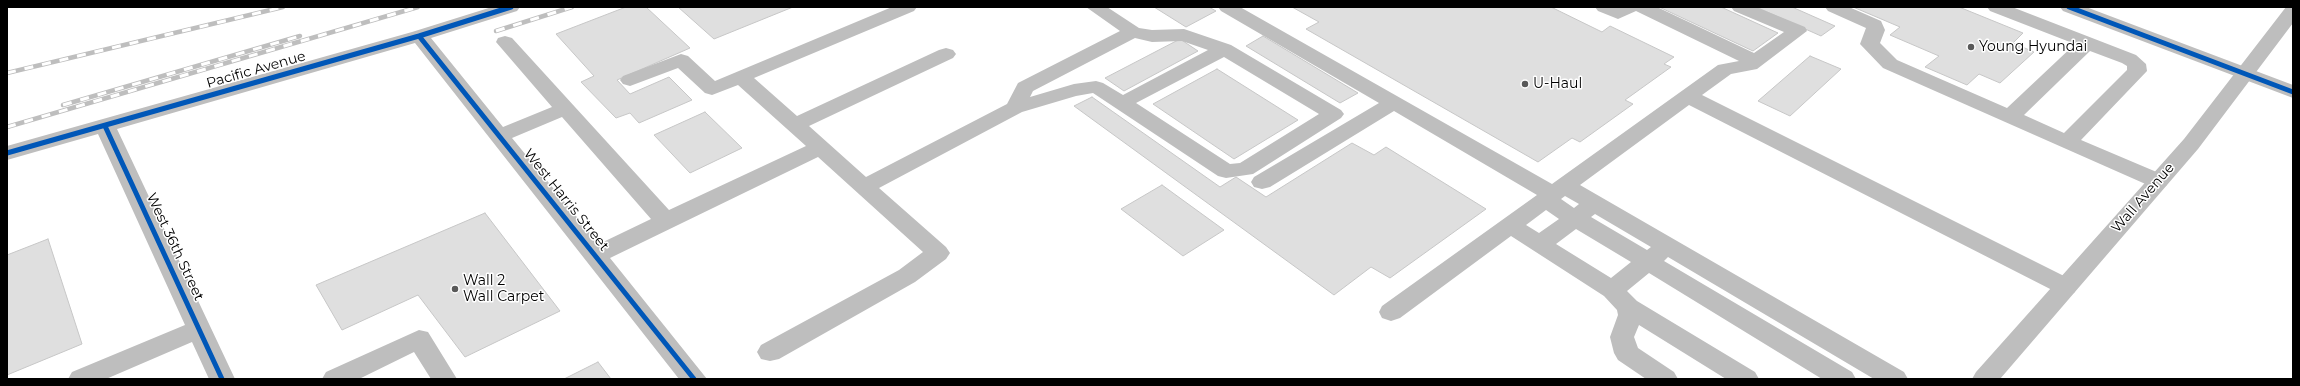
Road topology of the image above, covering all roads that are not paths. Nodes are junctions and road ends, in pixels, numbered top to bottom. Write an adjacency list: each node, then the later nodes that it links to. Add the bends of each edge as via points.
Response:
1 (511, 7): 14 (street, Pacific Avenue)
2 (908, 7): 21 (street)
3 (1095, 7): 13 (street)
4 (1227, 7): 25 (street)
5 (1604, 7): 6 (street, via 1618,13)
6 (1631, 7)
7 (1642, 7): 19 (street)
8 (1740, 7): 19 (street, via 1798,31)
9 (1834, 7): 29 (street, via 1874,25 1876,30 1870,44 1890,64)
10 (1996, 7): 16 (street)
11 (2077, 8): 20 (street)
12 (2292, 13): 20 (street, Wall Avenue)
13 (1133, 32): 17 (street, via 1152,36 1184,35); 27 (street, via 1025,88)
14 (419, 36): 31 (street, Pacific Avenue); 32 (street, West Harris Street)
15 (505, 42): 28 (street)
16 (2087, 43): 29 (street); 33 (street, via 2129,59 2136,64 2137,71)
17 (1224, 49): 26 (street); 26 (street, via 1334,114 1245,169 1226,171)
18 (946, 54): 30 (street)
19 (1755, 61): 24 (street, via 1750,65 1725,69)
20 (2244, 74): 23 (street); 36 (street, Wall Avenue)
21 (741, 77): 22 (street, via 712,89 681,60); 30 (street)
22 (630, 80)
23 (2293, 92)
24 (1687, 96): 39 (street); 48 (street)
25 (1394, 102): 37 (street); 39 (street)
26 (1122, 103): 27 (street, via 1096,87 1074,90)
27 (1015, 108): 38 (street)
28 (564, 109): 32 (street); 42 (street)
29 (2010, 117): 33 (street)
30 (794, 125): 34 (street)
31 (105, 126): 35 (street, Pacific Avenue); 53 (street, West 36th Street)
32 (500, 136): 46 (street, West Harris Street)
33 (2067, 142): 36 (street)
34 (820, 148): 38 (street); 42 (street)
35 (7, 154)
36 (2158, 181): 48 (street, Wall Avenue)
37 (1262, 182)
38 (863, 187): 54 (street, via 938,253 907,276)
39 (1554, 193): 40 (street); 41 (street); 43 (street)
40 (1595, 204): 41 (street); 45 (street)
41 (1575, 218): 44 (street); 47 (street)
42 (666, 221): 46 (street)
43 (1510, 225): 44 (street); 52 (street)
44 (1540, 244): 50 (street)
45 (1668, 246): 47 (street); 49 (street)
46 (596, 255): 60 (street, West Harris Street)
47 (1648, 262): 50 (street); 51 (street)
48 (2066, 287): 64 (street, Wall Avenue)
49 (1748, 293): 51 (street); 63 (street)
50 (1620, 298): 61 (street, via 1630,315 1622,337 1627,353); 62 (street)
51 (1729, 311): 55 (street)
52 (1391, 312)
53 (199, 330): 56 (street); 57 (street, West 36th Street)
54 (770, 352)
55 (1834, 377)
56 (81, 379)
57 (222, 379)
58 (335, 379): 59 (street, via 419,339)
59 (444, 379)
60 (694, 379)
61 (1665, 379)
62 (1746, 379)
63 (1895, 379)
64 (1985, 379)

